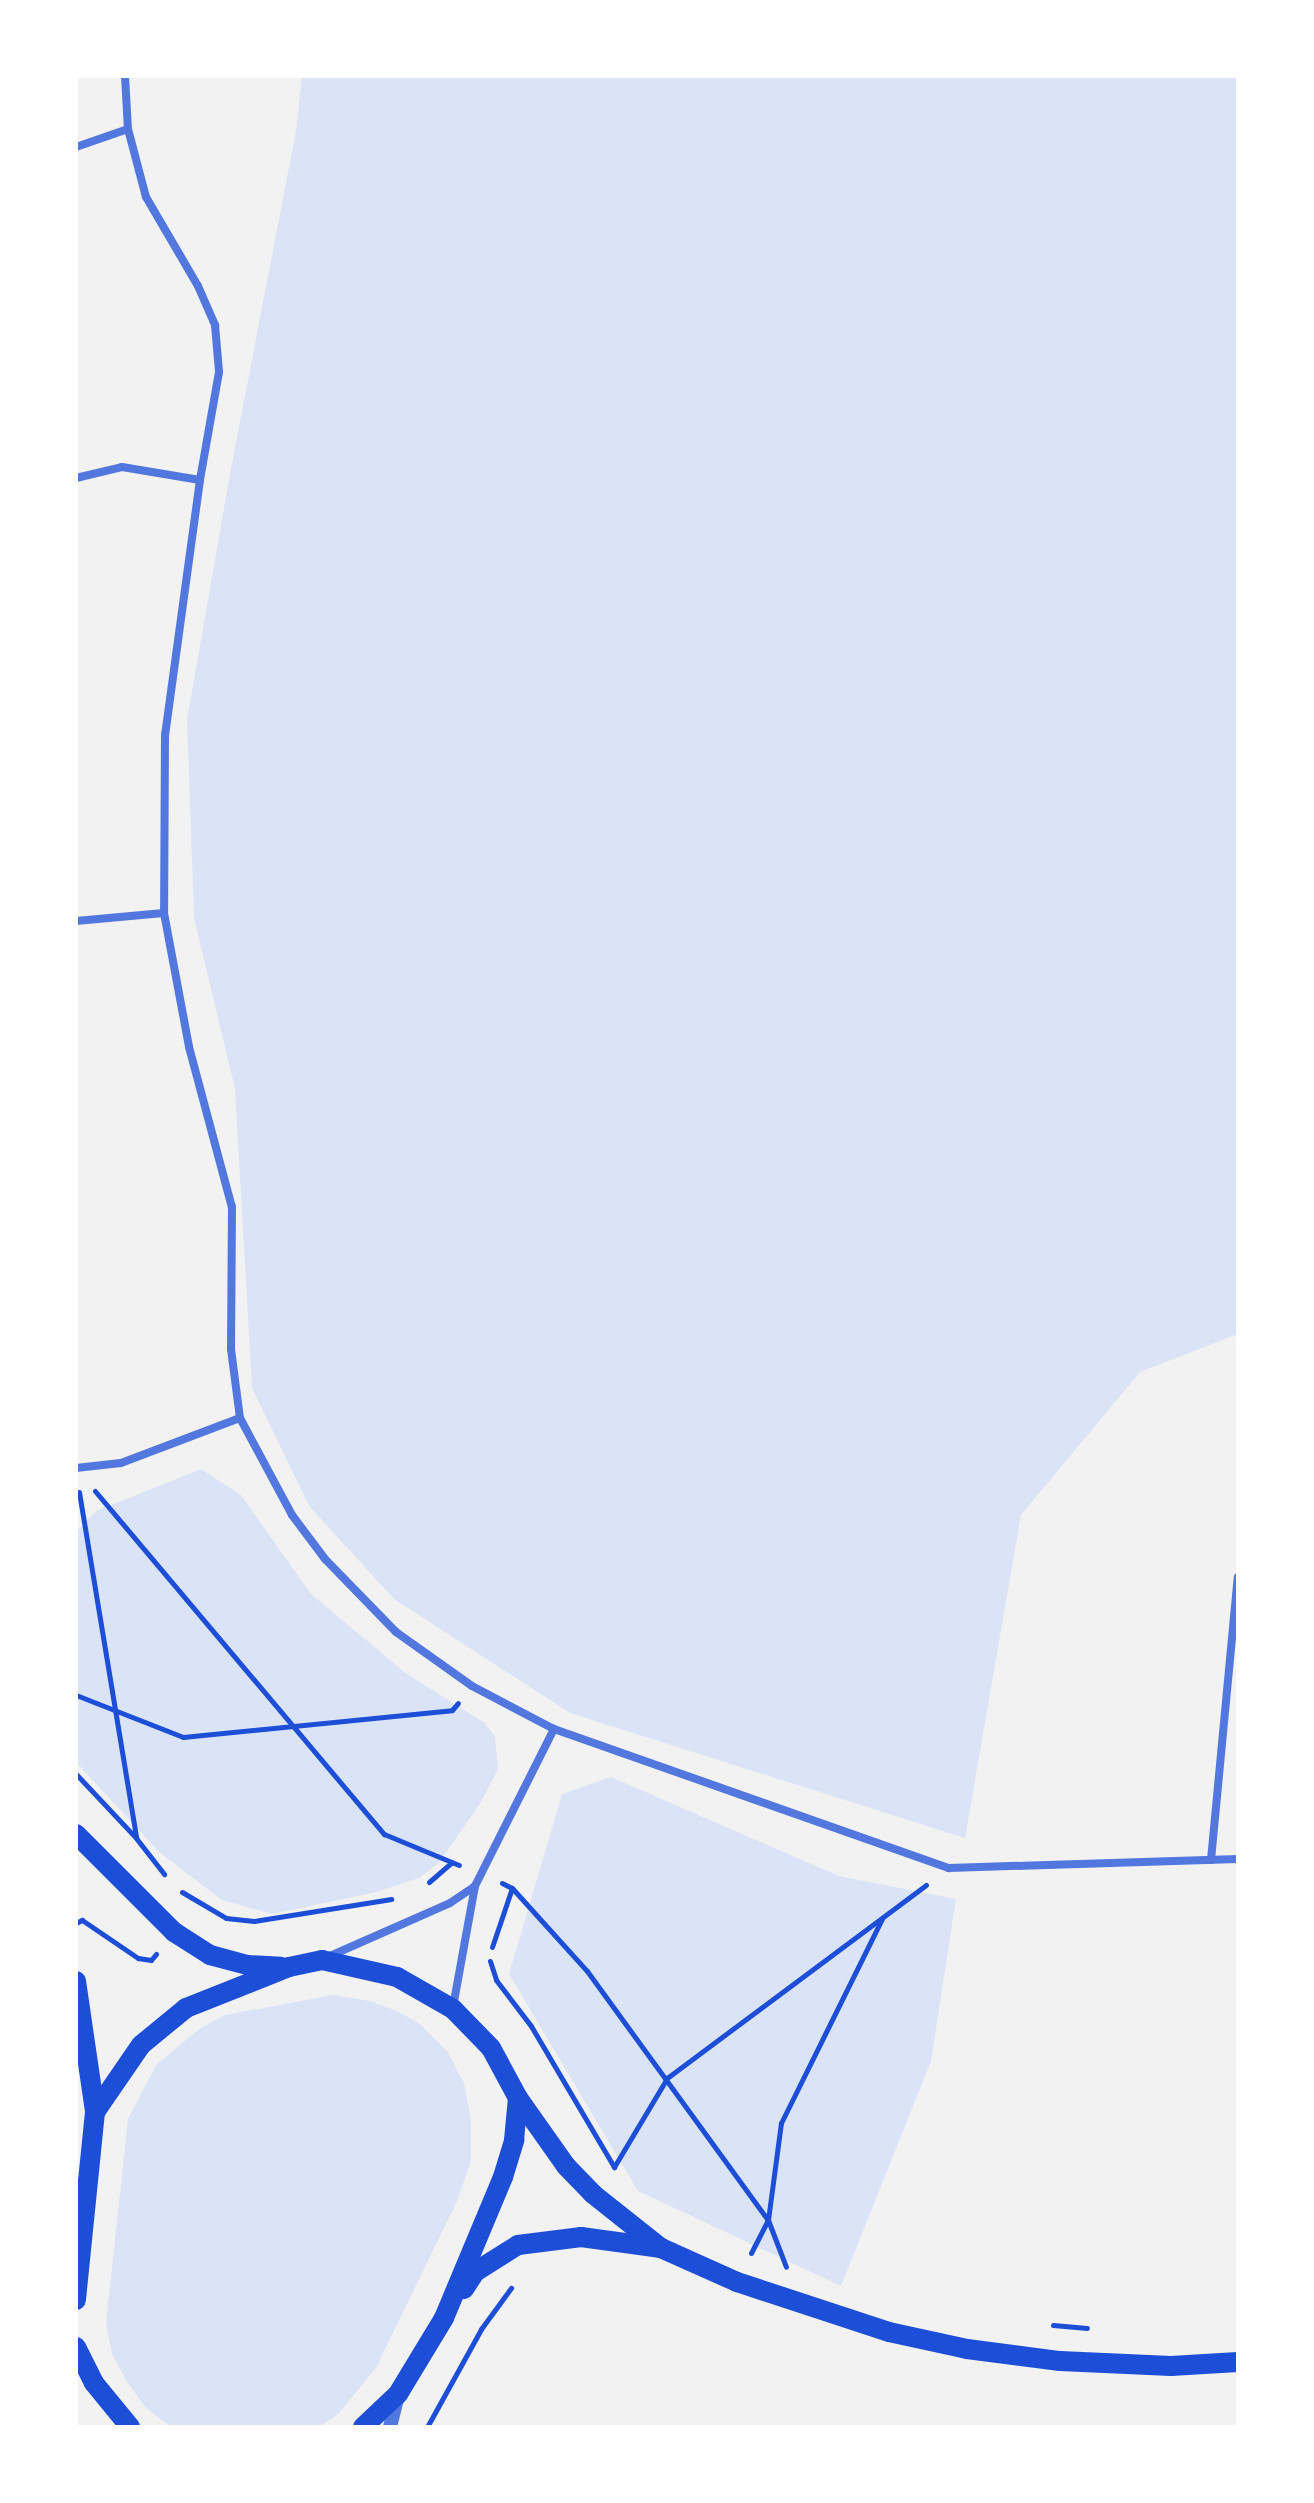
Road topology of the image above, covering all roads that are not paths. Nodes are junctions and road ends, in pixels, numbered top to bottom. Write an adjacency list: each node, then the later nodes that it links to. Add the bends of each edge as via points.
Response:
1 (125, 76): 2 (street)
2 (128, 129): 3 (street); 5 (street, via 146,197 215,325 219,372)
3 (76, 147)
4 (76, 478): 5 (street, via 122,467)
5 (200, 480): 6 (street, via 165,734)
6 (164, 913): 7 (street); 8 (street, via 189,1047 232,1207 231,1349)
7 (76, 921)
8 (240, 1418): 9 (street, via 121,1463); 11 (street, via 292,1515 325,1559 396,1632 472,1686)
9 (76, 1468)
10 (1238, 1577): 14 (street)
11 (554, 1729): 14 (street, via 949,1868); 15 (street)
12 (76, 1834): 17 (main road, via 151,1912 210,1955 247,1965)
13 (1238, 1859): 14 (street)
14 (1211, 1860)
15 (475, 1886): 16 (street, via 450,1903); 19 (street)
16 (322, 1960): 17 (main road); 19 (main road, via 397,1977)
17 (289, 1967): 21 (main road, via 186,2008 141,2045)
18 (76, 1981): 21 (main road)
19 (453, 2009): 20 (main road, via 491,2048)
20 (518, 2098): 22 (main road, via 566,2166); 24 (main road, via 503,2177)
21 (95, 2112): 23 (main road)
22 (661, 2248): 24 (main road, via 581,2237 518,2245 475,2272); 26 (main road, via 788,2299 889,2332 967,2349 1076,2362)
23 (76, 2300)
24 (444, 2318): 27 (main road)
25 (76, 2347): 28 (main road, via 94,2383)
26 (1238, 2362)
27 (398, 2394): 29 (main road); 30 (street)
28 (130, 2427)
29 (363, 2427)
30 (390, 2427)

